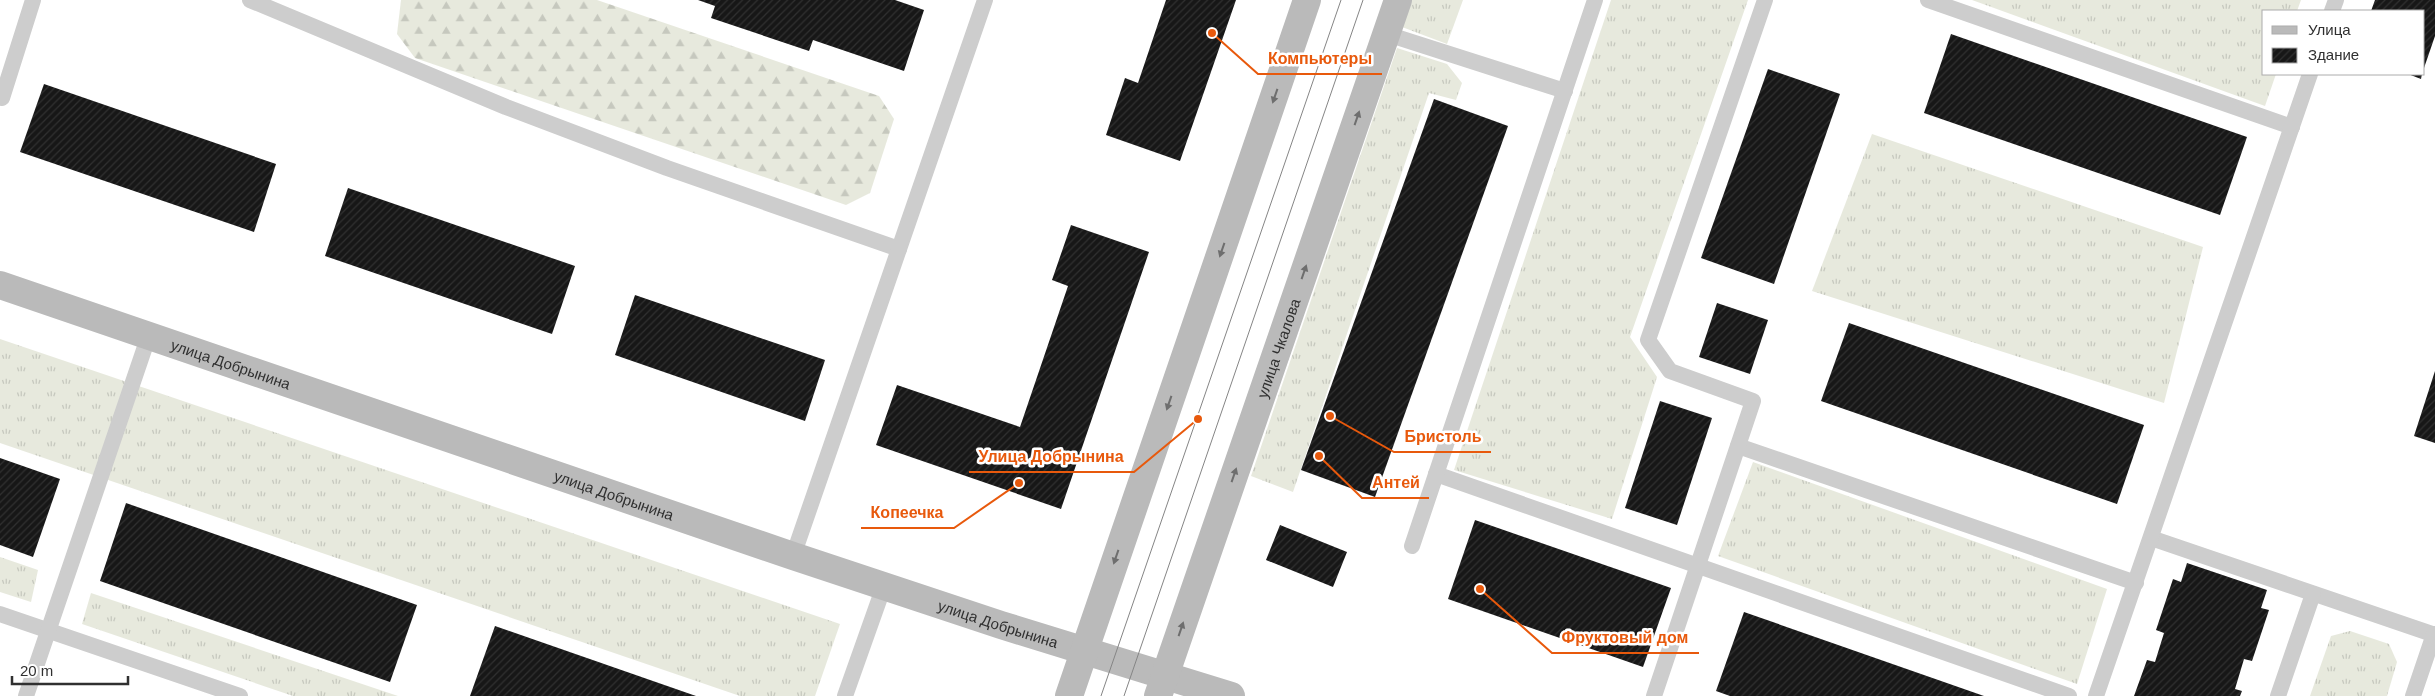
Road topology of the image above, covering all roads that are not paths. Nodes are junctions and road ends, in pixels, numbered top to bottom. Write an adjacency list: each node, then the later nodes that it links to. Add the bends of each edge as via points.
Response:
1 (33, 0): 12 (lane)
2 (250, 0): 14 (lane, via 506,107 667,168)
3 (985, 0): 14 (lane)
4 (1307, 0): 29 (main road, one-way to 29)
5 (1398, 0): 9 (main road, улица Чкалова)
6 (1595, 0): 11 (lane)
7 (1765, 0): 17 (lane, via 1648,340 1670,371 1753,401)
8 (1928, 0): 13 (lane)
9 (1387, 34): 11 (lane); 30 (main road, улица Чкалова, one-way to 9)
10 (2310, 75): 13 (lane)
11 (1565, 91): 18 (lane)
12 (2, 98)
13 (2292, 127): 19 (lane)
14 (900, 249): 21 (lane)
15 (0, 285): 16 (main road, улица Добрынина)
16 (149, 335): 21 (main road, улица Добрынина); 27 (lane)
17 (1738, 446): 22 (lane); 23 (lane)
18 (1436, 474): 20 (lane); 22 (lane)
19 (2151, 538): 23 (lane); 25 (lane)
20 (1412, 546)
21 (793, 556): 24 (main road, улица Добрынина)
22 (1699, 565): 36 (lane); 37 (lane)
23 (2136, 583): 38 (lane)
24 (884, 586): 29 (main road, улица Добрынина); 33 (lane)
25 (2312, 594): 28 (lane); 39 (lane)
26 (0, 614): 27 (lane)
27 (49, 630): 31 (lane); 32 (lane)
28 (2435, 634): 40 (lane)
29 (1084, 650): 30 (main road, улица Добрынина); 34 (main road)
30 (1161, 685): 35 (main road, улица Добрынина)
31 (26, 696)
32 (240, 696)
33 (845, 696)
34 (1069, 696)
35 (1231, 696)
36 (1654, 696)
37 (2069, 696)
38 (2096, 696)
39 (2278, 696)
40 (2413, 696)

